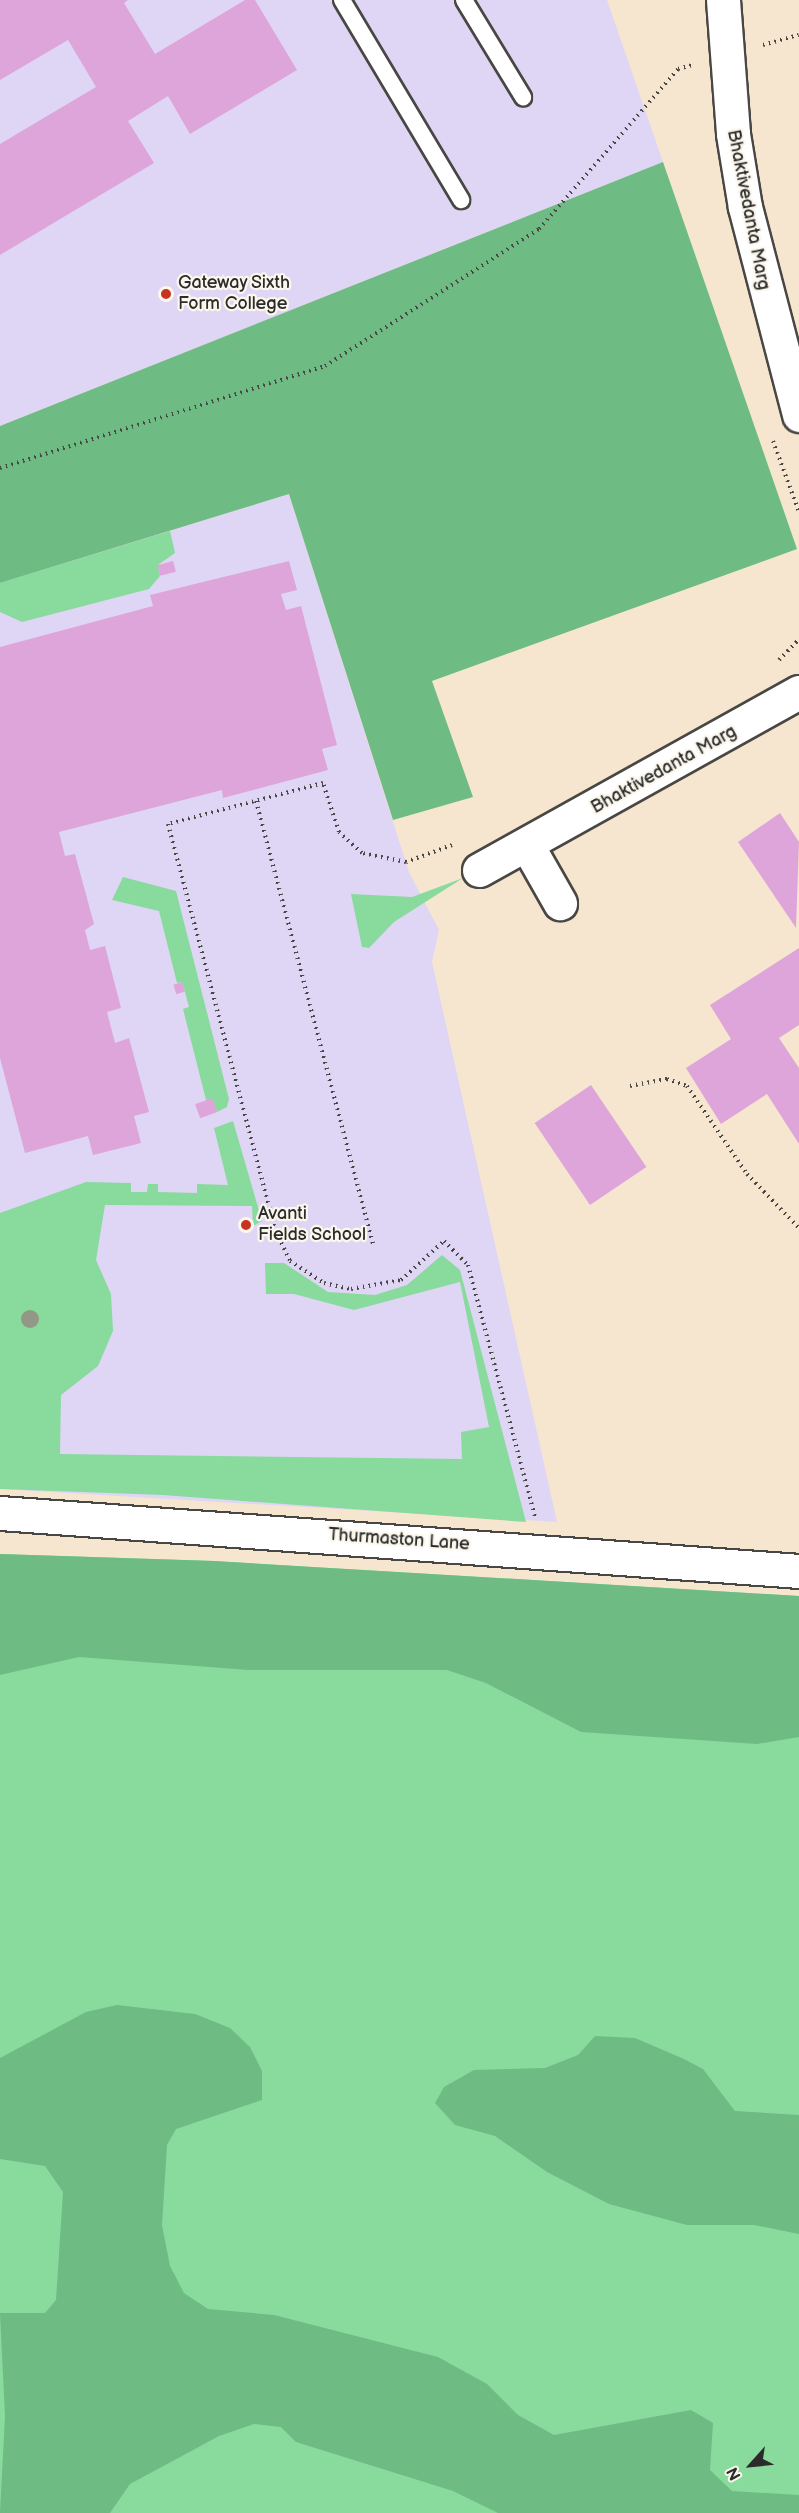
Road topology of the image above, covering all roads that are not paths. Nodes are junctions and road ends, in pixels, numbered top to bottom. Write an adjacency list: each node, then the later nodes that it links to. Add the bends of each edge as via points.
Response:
1 (342, 0): 5 (lane)
2 (464, 0): 4 (lane)
3 (723, 0): 6 (street, Bhaktivedanta Marg, via 733,134 750,230)
4 (523, 97)
5 (461, 200)
6 (799, 416)
7 (799, 692): 8 (street, Bhaktivedanta Marg)
8 (527, 845): 9 (street, Bhaktivedanta Marg); 10 (street)
9 (479, 870)
10 (560, 903)
11 (0, 1513): 12 (street, Thurmaston Lane)
12 (799, 1571)

